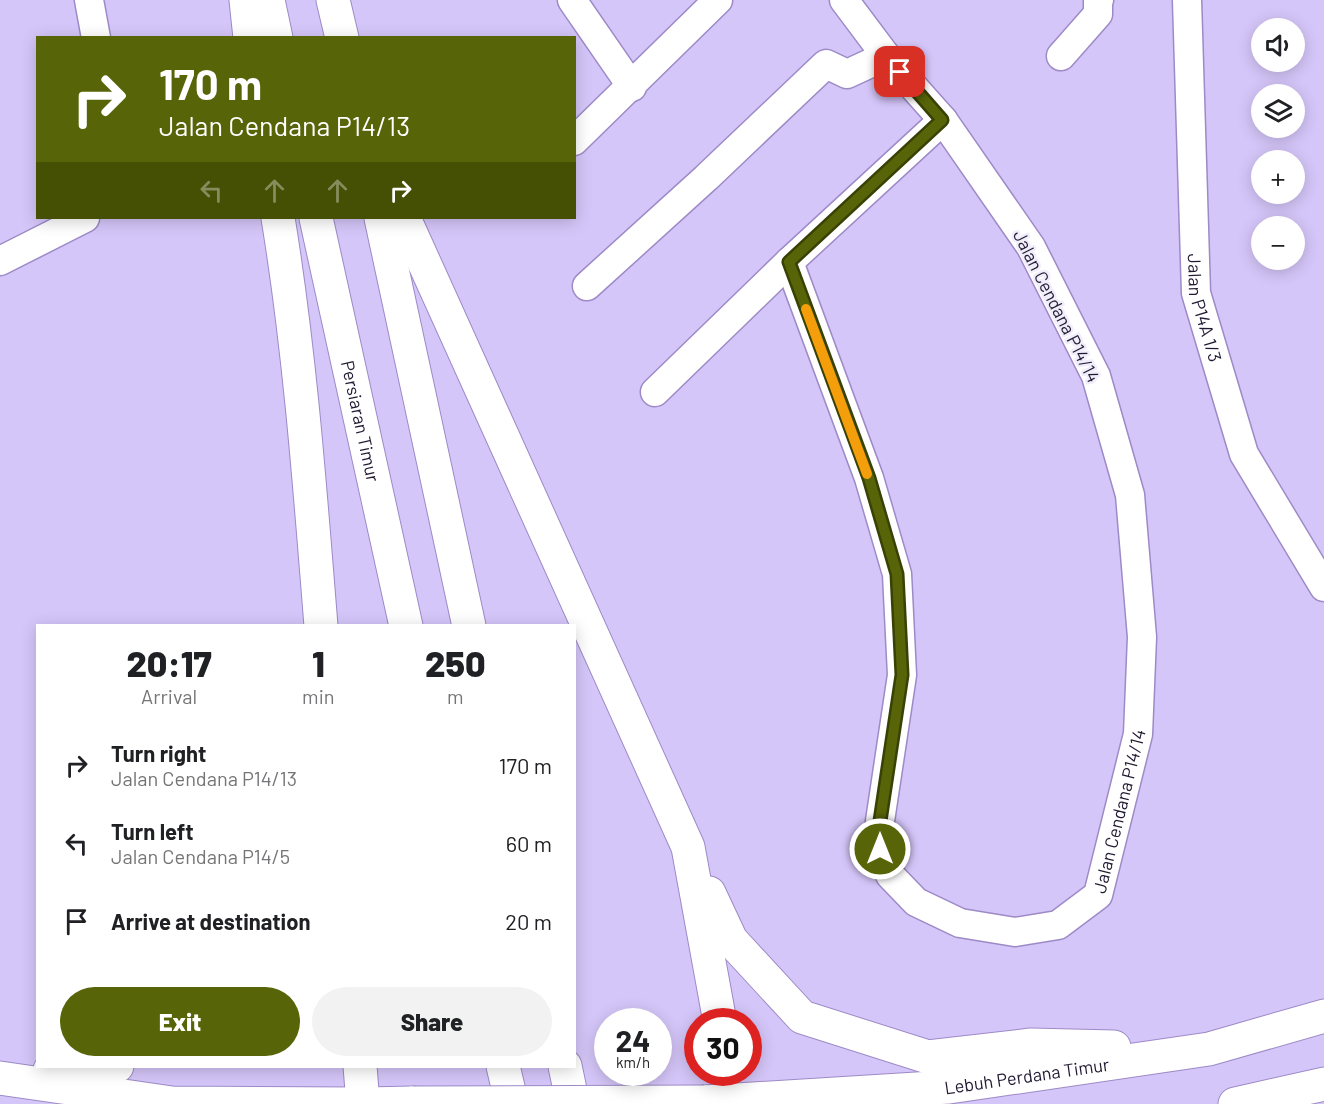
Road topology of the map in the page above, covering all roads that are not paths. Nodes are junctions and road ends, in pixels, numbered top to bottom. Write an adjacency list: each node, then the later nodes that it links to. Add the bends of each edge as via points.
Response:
1 (89, 0): 10 (street)
2 (246, 0): 11 (main road)
3 (268, 0): 12 (main road)
4 (333, 0): 13 (main road)
5 (572, 0): 16 (street)
6 (844, 0): 14 (street, Jalan Cendana P14/14)
7 (1100, 0): 15 (street, via 1098,14)
8 (1187, 0): 29 (street, Jalan P14A 1/3, via 1196,293 1244,454)
9 (712, 2): 16 (street)
10 (96, 36)
11 (250, 36)
12 (276, 36)
13 (342, 36)
14 (885, 56): 17 (street, Jalan Cendana P14/14); 26 (street, via 847,74 826,64)
15 (1061, 56)
16 (632, 87): 18 (street)
17 (942, 120): 25 (street); 25 (street, Jalan Cendana P14/14, via 1031,247 1096,376 1130,495 1142,637 1138,734 1098,895 1058,925 1015,932 960,923 916,903 890,875 880,849 880,821 902,675 897,574 869,478)
18 (576, 139)
19 (83, 219): 24 (street)
20 (278, 219): 28 (main road, via 289,284)
21 (316, 219): 32 (main road, Persiaran Timur)
22 (381, 219): 33 (main road)
23 (404, 219): 34 (main road)
24 (0, 261)
25 (789, 262): 27 (street)
26 (587, 286)
27 (655, 392)
28 (311, 500): 30 (main road); 31 (main road)
29 (1324, 587)
30 (309, 624)
31 (321, 624)
32 (406, 624)
33 (469, 624)
34 (688, 847): 35 (main road); 37 (main road, via 731,940 802,1017 928,1058 1031,1045)
35 (717, 1008)
36 (1324, 1016): 37 (main road, Lebuh Perdana Timur)
37 (1209, 1049): 45 (main road, Lebuh Perdana Timur, via 949,1087)
38 (78, 1068): 42 (main road)
39 (360, 1068): 48 (main road)
40 (503, 1068): 49 (main road)
41 (565, 1068): 50 (main road)
42 (0, 1072)
43 (0, 1078): 47 (main road, via 172,1103)
44 (1324, 1084): 51 (main road)
45 (726, 1095): 46 (main road, Lebuh Perdana Timur, bridge)
46 (413, 1103): 48 (main road, Lebuh Perdana Timur)
47 (355, 1104)
48 (364, 1104)
49 (512, 1104)
50 (573, 1104)
51 (1235, 1104)

